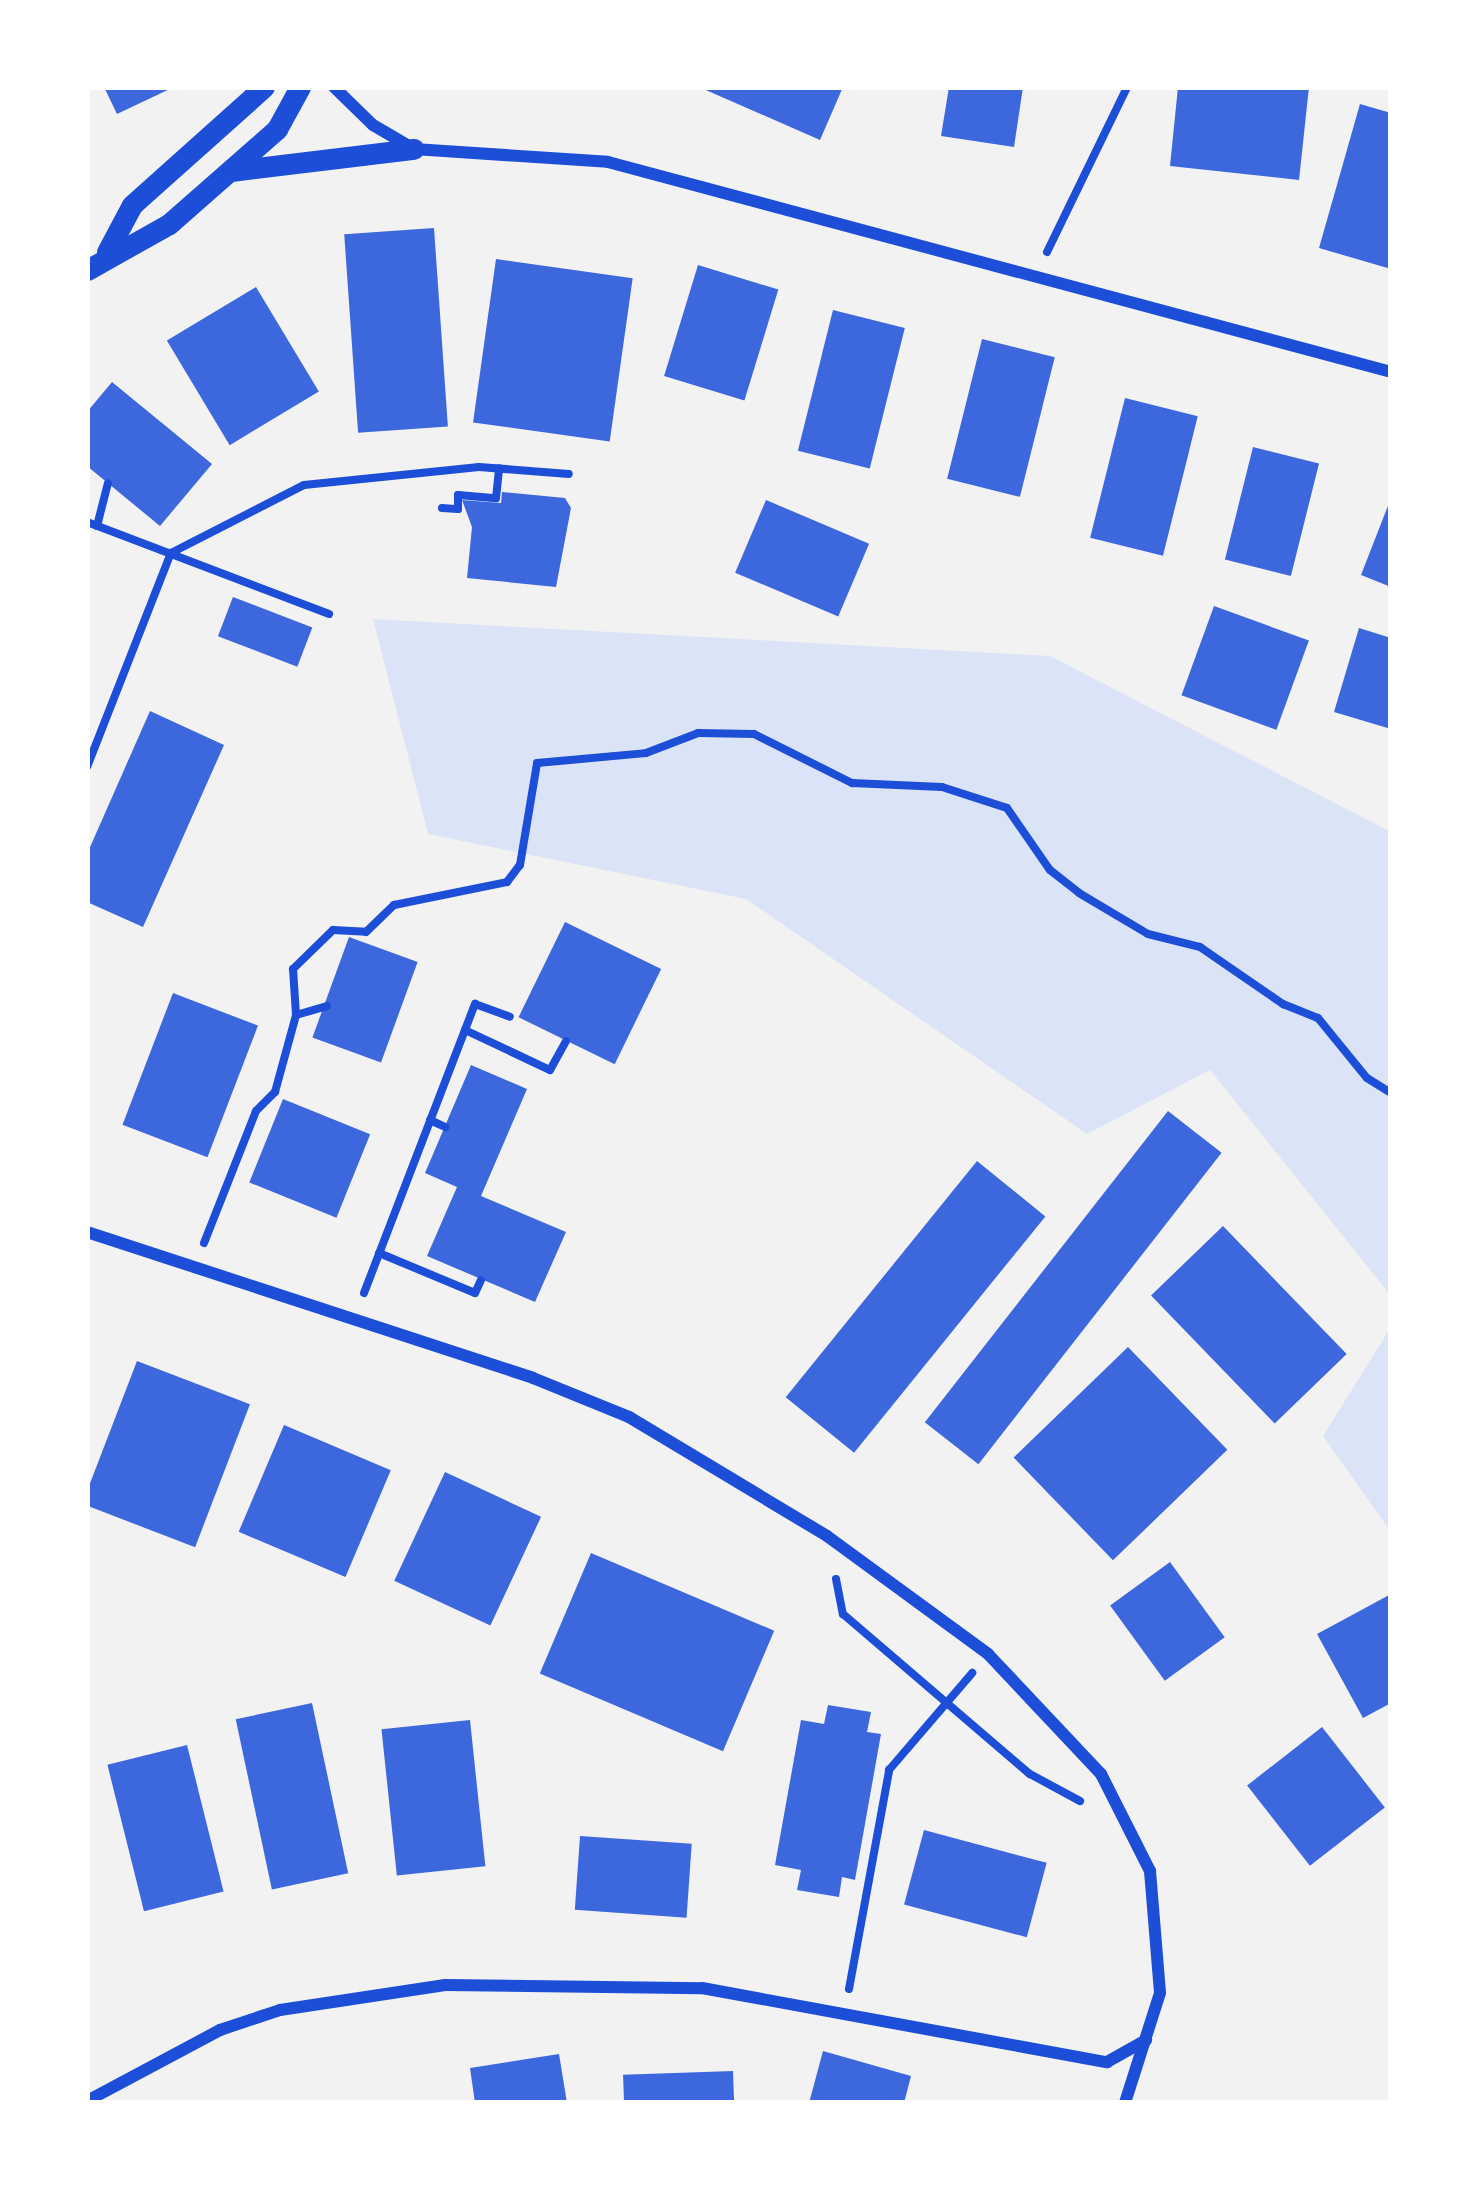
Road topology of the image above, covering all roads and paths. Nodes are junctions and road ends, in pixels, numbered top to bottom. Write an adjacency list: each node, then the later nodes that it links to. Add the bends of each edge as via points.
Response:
1 (264, 87): 7 (street, via 132,205)
2 (300, 87): 6 (street, via 277,129)
3 (334, 87): 5 (street, via 373,125)
4 (1126, 87): 9 (path)
5 (414, 149): 6 (street); 9 (street, via 608,162)
6 (230, 171): 7 (street, via 170,224)
7 (106, 253): 8 (street)
8 (87, 270)
9 (1036, 275): 10 (street)
10 (1391, 372)
11 (499, 468): 12 (path); 14 (path, via 496,498 458,495 458,509); 16 (path, via 304,485)
12 (569, 474)
13 (108, 483): 15 (path)
14 (442, 508)
15 (92, 524): 16 (path)
16 (171, 553): 17 (path); 18 (path)
17 (329, 614)
18 (87, 767)
19 (327, 1006): 20 (path)
20 (296, 1015): 24 (path, via 293,969 333,930 366,932 394,905 507,882 520,865 537,763 646,754 698,733 754,734 852,783 982,795 1007,808 1050,869 1079,893 1148,934 1200,947 1282,1004 1318,1018 1367,1078); 29 (path, via 275,1092 242,1143)
21 (510, 1017): 22 (path, via 475,1004)
22 (464, 1030): 23 (path, via 550,1070); 25 (path)
23 (566, 1042)
24 (1391, 1093)
25 (430, 1120): 26 (path); 28 (path)
26 (445, 1127)
27 (87, 1232): 29 (street)
28 (379, 1252): 30 (path, via 475,1293); 31 (path)
29 (195, 1267): 32 (street, via 629,1417)
30 (482, 1280)
31 (367, 1284)
32 (827, 1536): 34 (path, via 843,1614); 37 (street, via 988,1654 1101,1774)
33 (962, 1685): 34 (path)
34 (946, 1702): 36 (path, via 889,1770); 37 (path, via 1030,1774)
35 (868, 1806): 36 (path)
36 (881, 1809): 38 (path)
37 (1135, 1830): 39 (street, via 1160,1923)
38 (844, 2014): 39 (street, via 1107,2062); 40 (street, via 702,1988 446,1984 280,2010 220,2030)
39 (1151, 2035): 41 (street)
40 (87, 2101)
41 (1125, 2103)

